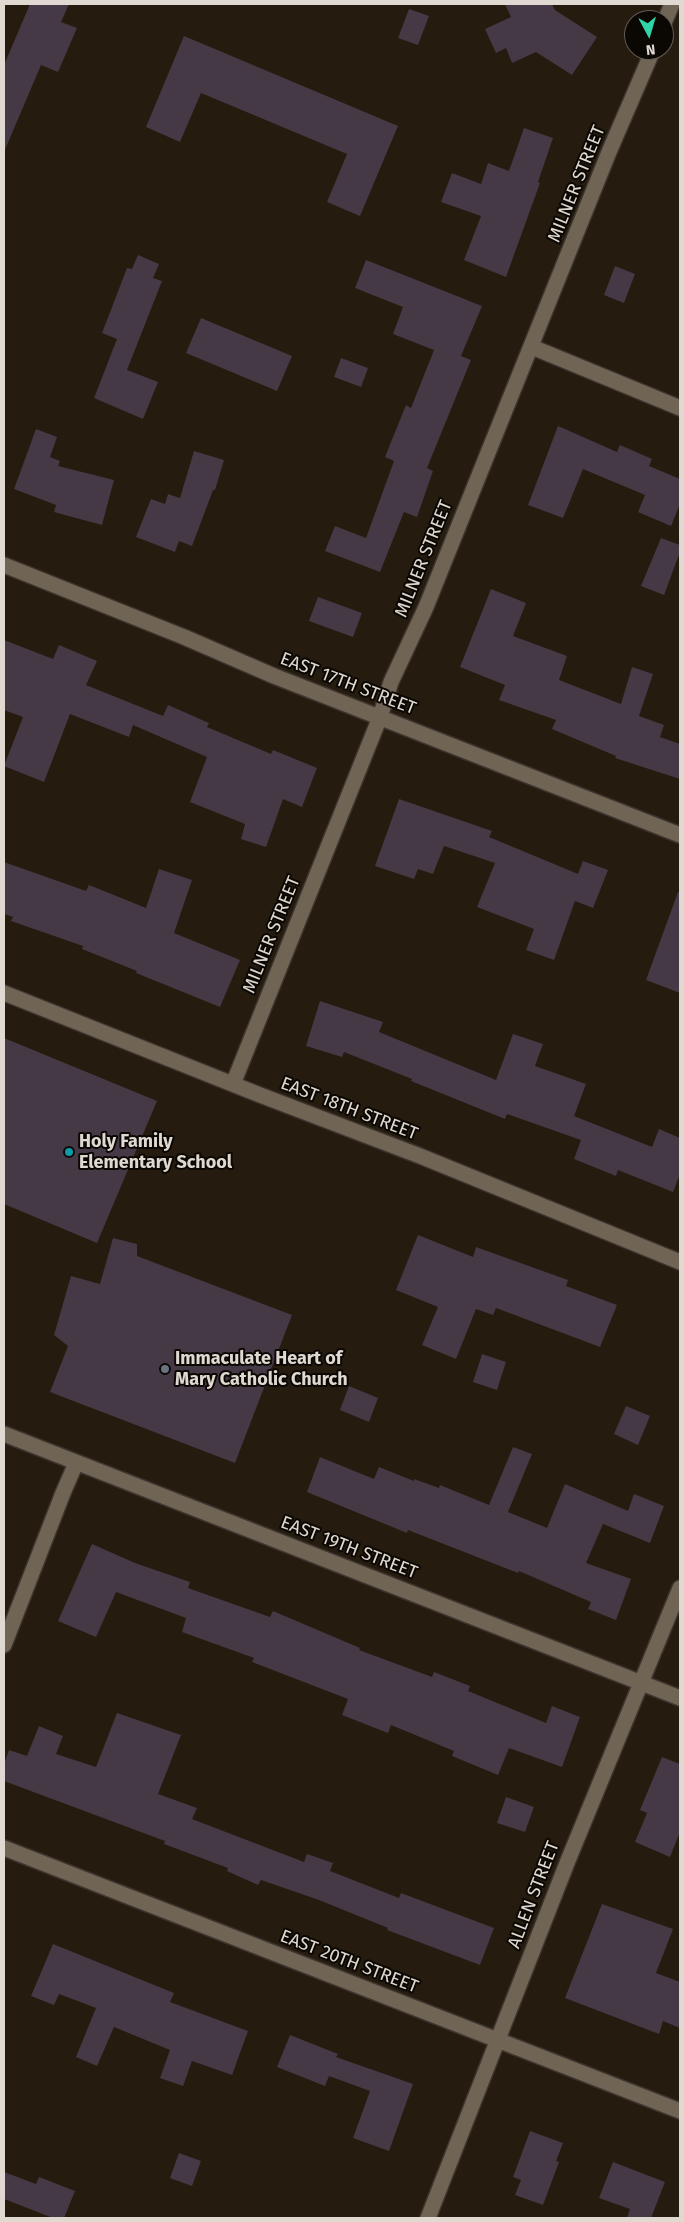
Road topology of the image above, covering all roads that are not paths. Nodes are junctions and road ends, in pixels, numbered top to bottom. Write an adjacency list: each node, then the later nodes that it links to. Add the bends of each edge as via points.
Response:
1 (649, 60): 2 (street, MILNER STREET)
2 (532, 347): 3 (street); 5 (street, MILNER STREET, via 426,607 391,682)
3 (680, 408)
4 (4, 565): 5 (street, EAST 17TH STREET)
5 (380, 717): 6 (street, EAST 17TH STREET); 8 (street, MILNER STREET)
6 (680, 835)
7 (4, 993): 8 (street, EAST 18TH STREET)
8 (233, 1084): 9 (street, EAST 18TH STREET)
9 (680, 1262)
10 (4, 1434): 11 (street, EAST 19TH STREET)
11 (76, 1463): 13 (street); 14 (street, EAST 19TH STREET)
12 (680, 1588): 14 (street, ALLEN STREET)
13 (4, 1645)
14 (642, 1683): 15 (street, EAST 19TH STREET); 17 (street, ALLEN STREET, via 566,1863)
15 (680, 1698)
16 (4, 1848): 17 (street, EAST 20TH STREET)
17 (498, 2041): 18 (street, EAST 20TH STREET); 19 (street, ALLEN STREET)
18 (680, 2111)
19 (428, 2218)

